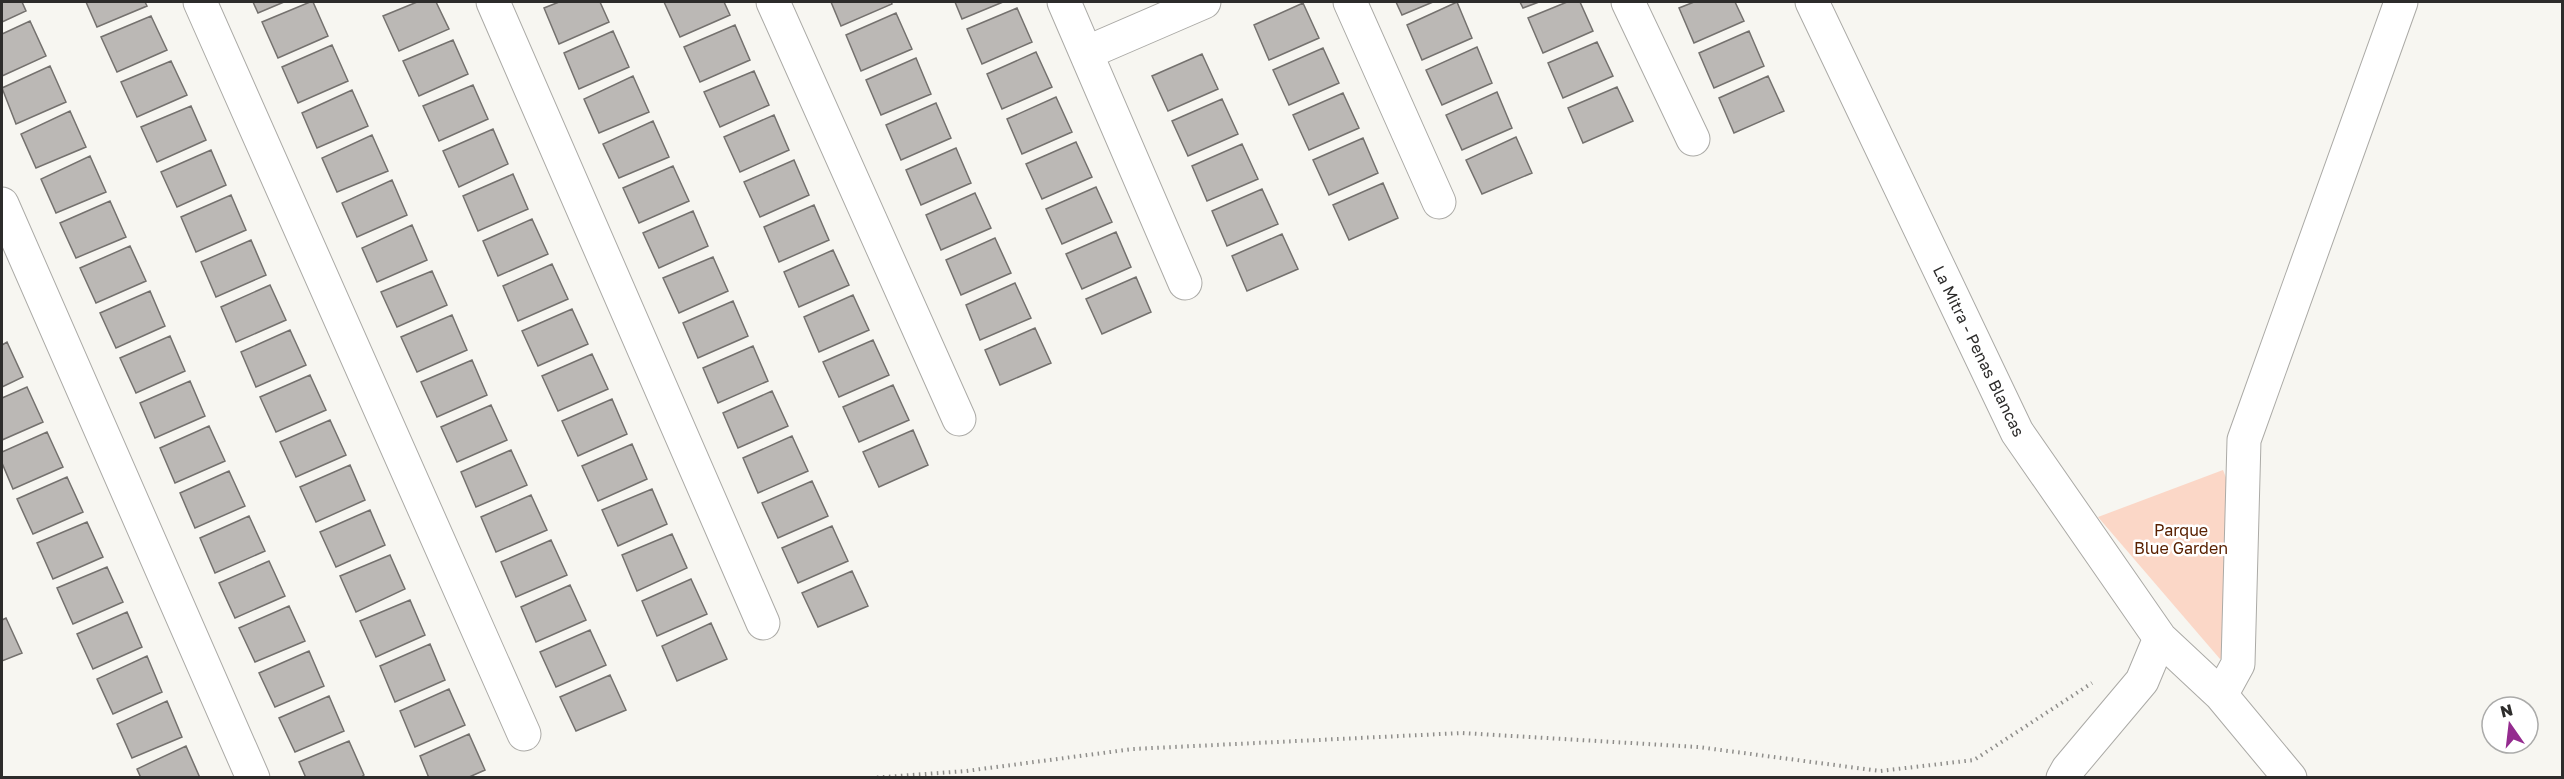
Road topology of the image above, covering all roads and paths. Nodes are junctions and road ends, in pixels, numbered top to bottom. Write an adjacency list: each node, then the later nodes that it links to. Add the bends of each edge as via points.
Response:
1 (200, 2): 20 (street)
2 (493, 2): 16 (street)
3 (773, 2): 15 (street)
4 (1064, 2): 10 (street)
5 (1204, 2): 10 (street)
6 (1350, 2): 12 (street)
7 (1628, 2): 11 (street)
8 (1812, 2): 17 (street, La Mitra - Penas Blancas, via 2017,432)
9 (2401, 2): 19 (street, via 2244,440 2238,664)
10 (1086, 53): 14 (street)
11 (1693, 139)
12 (1439, 202)
13 (2, 204): 21 (street)
14 (1185, 283)
15 (959, 419)
16 (763, 623)
17 (2160, 638): 19 (street, La Mitra - Penas Blancas); 23 (street, via 2142,681)
18 (2102, 676): 22 (path, via 1974,760 1880,771 1698,747 1462,733 1133,749 966,771)
19 (2221, 695): 24 (street, La Mitra - Penas Blancas)
20 (524, 734)
21 (253, 777)
22 (871, 777)
23 (2063, 777)
24 (2290, 777)

